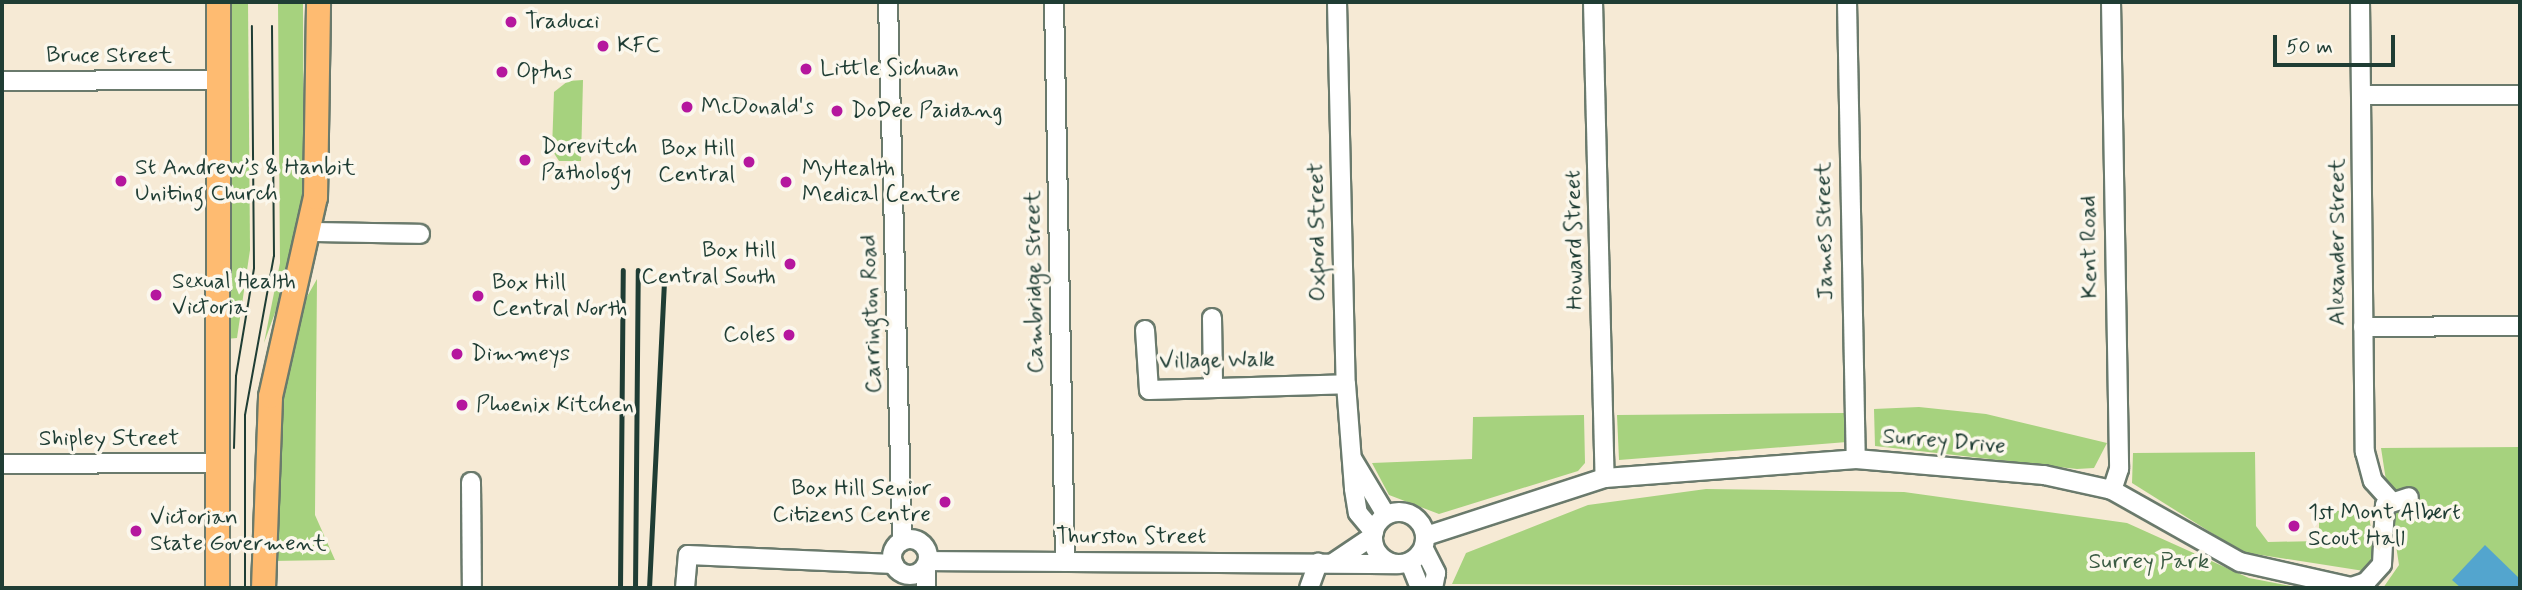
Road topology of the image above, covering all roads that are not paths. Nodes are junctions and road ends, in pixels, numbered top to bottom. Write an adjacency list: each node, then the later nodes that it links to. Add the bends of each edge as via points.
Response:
1 (218, 2): 10 (main road)
2 (318, 2): 14 (main road, via 318,163)
3 (888, 2): 37 (street, Carrington Road)
4 (1054, 2): 34 (street, Cambridge Street)
5 (1337, 2): 20 (street, Oxford Street)
6 (1593, 2): 26 (street, Howard Street)
7 (1847, 2): 22 (street, James Street)
8 (2111, 2): 28 (street, Kent Road, via 2119,469)
9 (2360, 2): 12 (street, Alexander Street)
10 (217, 80): 11 (street, Bruce Street); 24 (main road)
11 (2, 81)
12 (2361, 95): 13 (street); 18 (street, Alexander Street)
13 (2520, 95)
14 (310, 232): 15 (street); 40 (main road, via 270,396)
15 (420, 234)
16 (1212, 318): 21 (street)
17 (2520, 326): 18 (street)
18 (2363, 327): 30 (street, Alexander Street, via 2365,452)
19 (1145, 330): 21 (street, Village Walk, via 1149,390)
20 (1346, 384): 21 (street, Village Walk); 23 (street, Oxford Street)
21 (1213, 385)
22 (1856, 459): 26 (street, Surrey Drive); 28 (street, Surrey Drive, via 2044,475)
23 (1353, 460): 31 (street, Oxford Street); 32 (street, Oxford Street, via 1358,513)
24 (216, 463): 25 (street, Shipley Street); 39 (main road)
25 (2, 464)
26 (1605, 478): 33 (street, Surrey Drive)
27 (471, 482): 41 (street)
28 (2112, 490): 30 (street, Surrey Drive, via 2240,562 2351,587 2367,582 2382,564)
29 (2409, 497): 30 (street)
30 (2386, 506)
31 (1386, 515): 32 (street); 33 (street, via 1402,511 1419,519)
32 (1373, 534): 36 (street); 38 (street, via 1384,560)
33 (1425, 542): 38 (street); 46 (street, via 1436,572)
34 (1065, 562): 35 (street, Thurston Street); 36 (street, Thurston Street)
35 (927, 563): 37 (street); 37 (street, via 923,545); 43 (street)
36 (1326, 563): 38 (street, Thurston Street); 44 (street)
37 (901, 564): 42 (street, via 868,559 688,555)
38 (1403, 564): 45 (street)
39 (217, 588)
40 (263, 588)
41 (472, 588)
42 (685, 588)
43 (926, 588)
44 (1309, 588)
45 (1420, 588)
46 (1433, 588)

